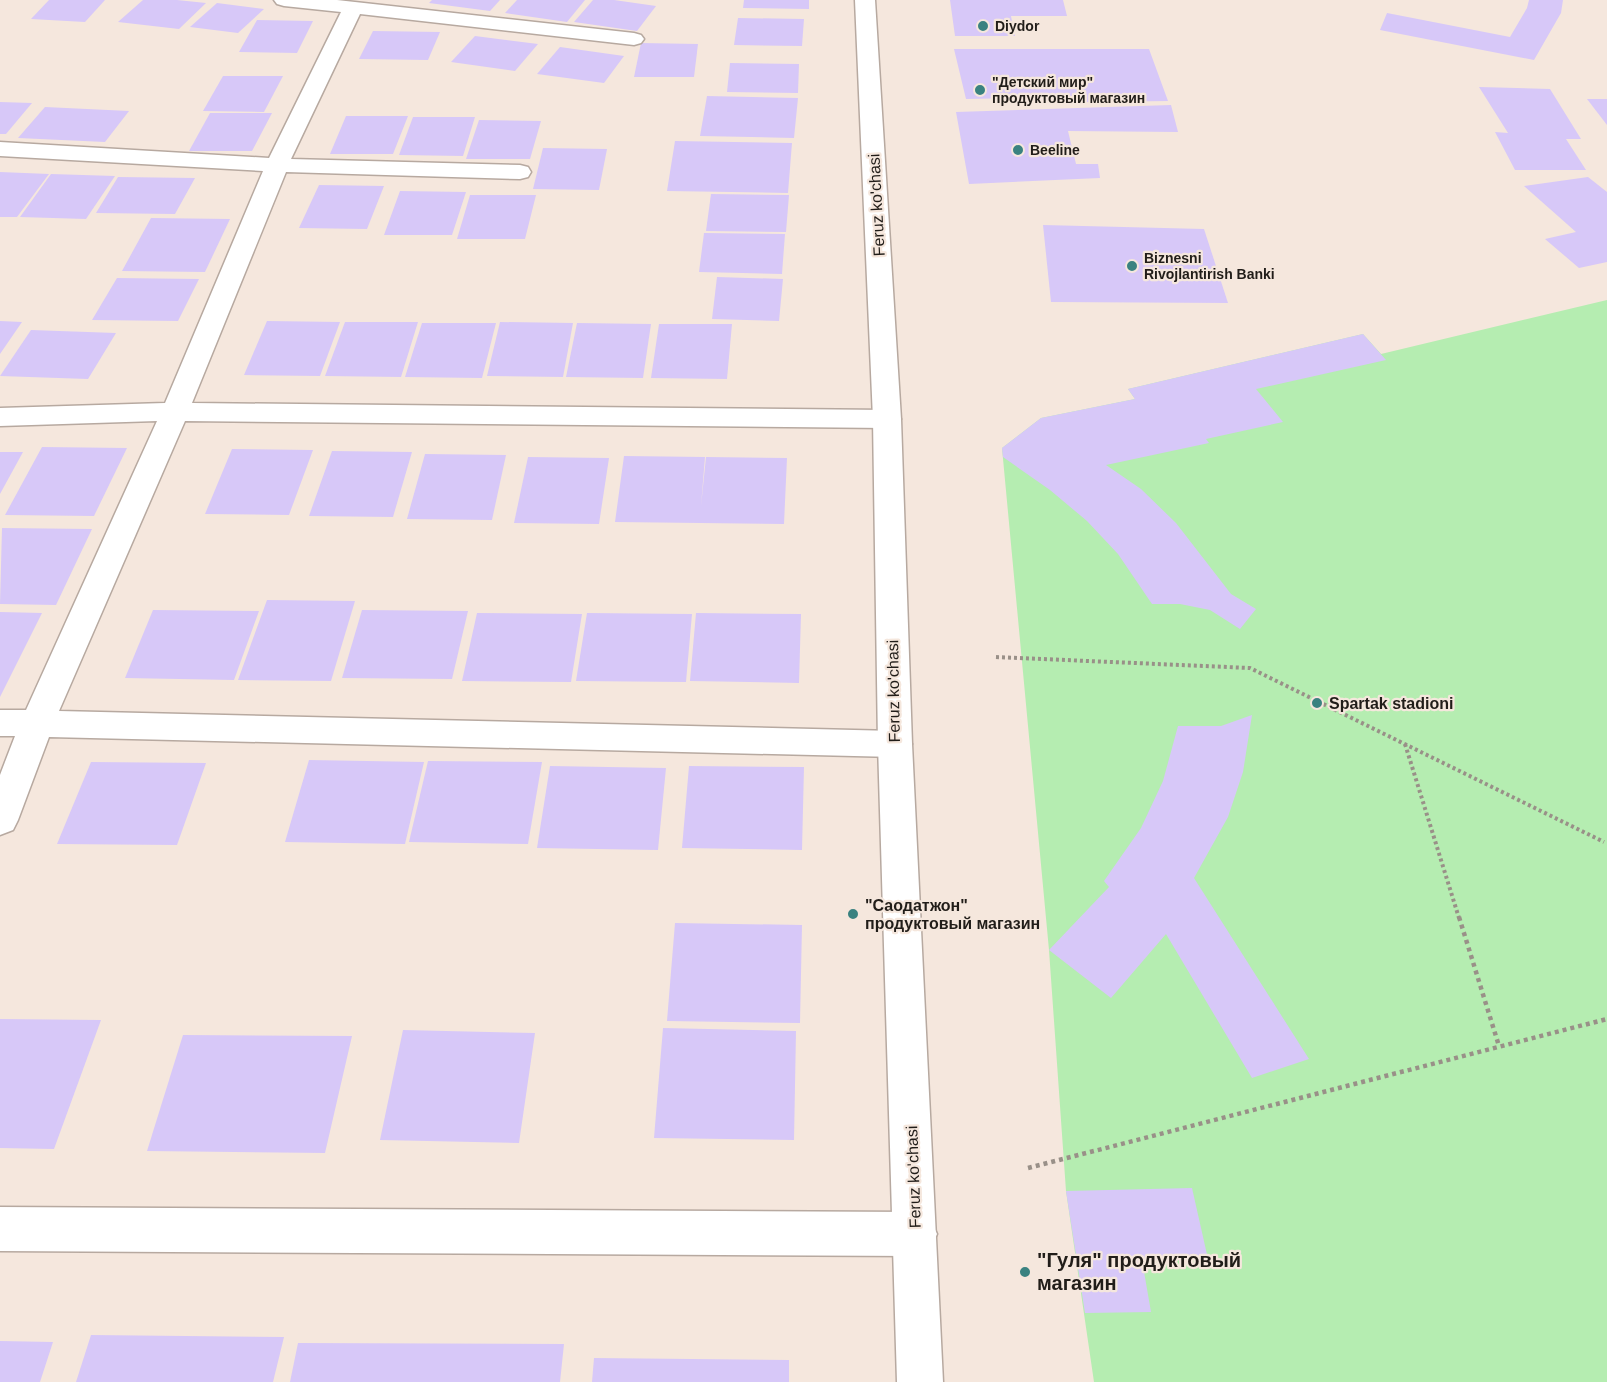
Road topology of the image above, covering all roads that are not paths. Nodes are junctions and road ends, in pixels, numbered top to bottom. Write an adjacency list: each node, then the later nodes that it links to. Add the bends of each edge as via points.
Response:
1 (284, 0): 3 (street)
2 (865, 0): 10 (street, Feruz ko'chasi)
3 (353, 8): 4 (street); 6 (street)
4 (634, 39)
5 (0, 149): 6 (street)
6 (278, 165): 7 (street); 8 (street)
7 (520, 172)
8 (175, 412): 9 (street); 10 (street); 12 (street)
9 (0, 417)
10 (887, 419): 13 (street, Feruz ko'chasi)
11 (0, 723): 12 (street)
12 (37, 723): 13 (street); 14 (street)
13 (895, 744): 16 (street, Feruz ko'chasi)
14 (0, 820)
15 (0, 1229): 16 (street)
16 (915, 1234): 17 (street, Feruz ko'chasi)
17 (920, 1382)

